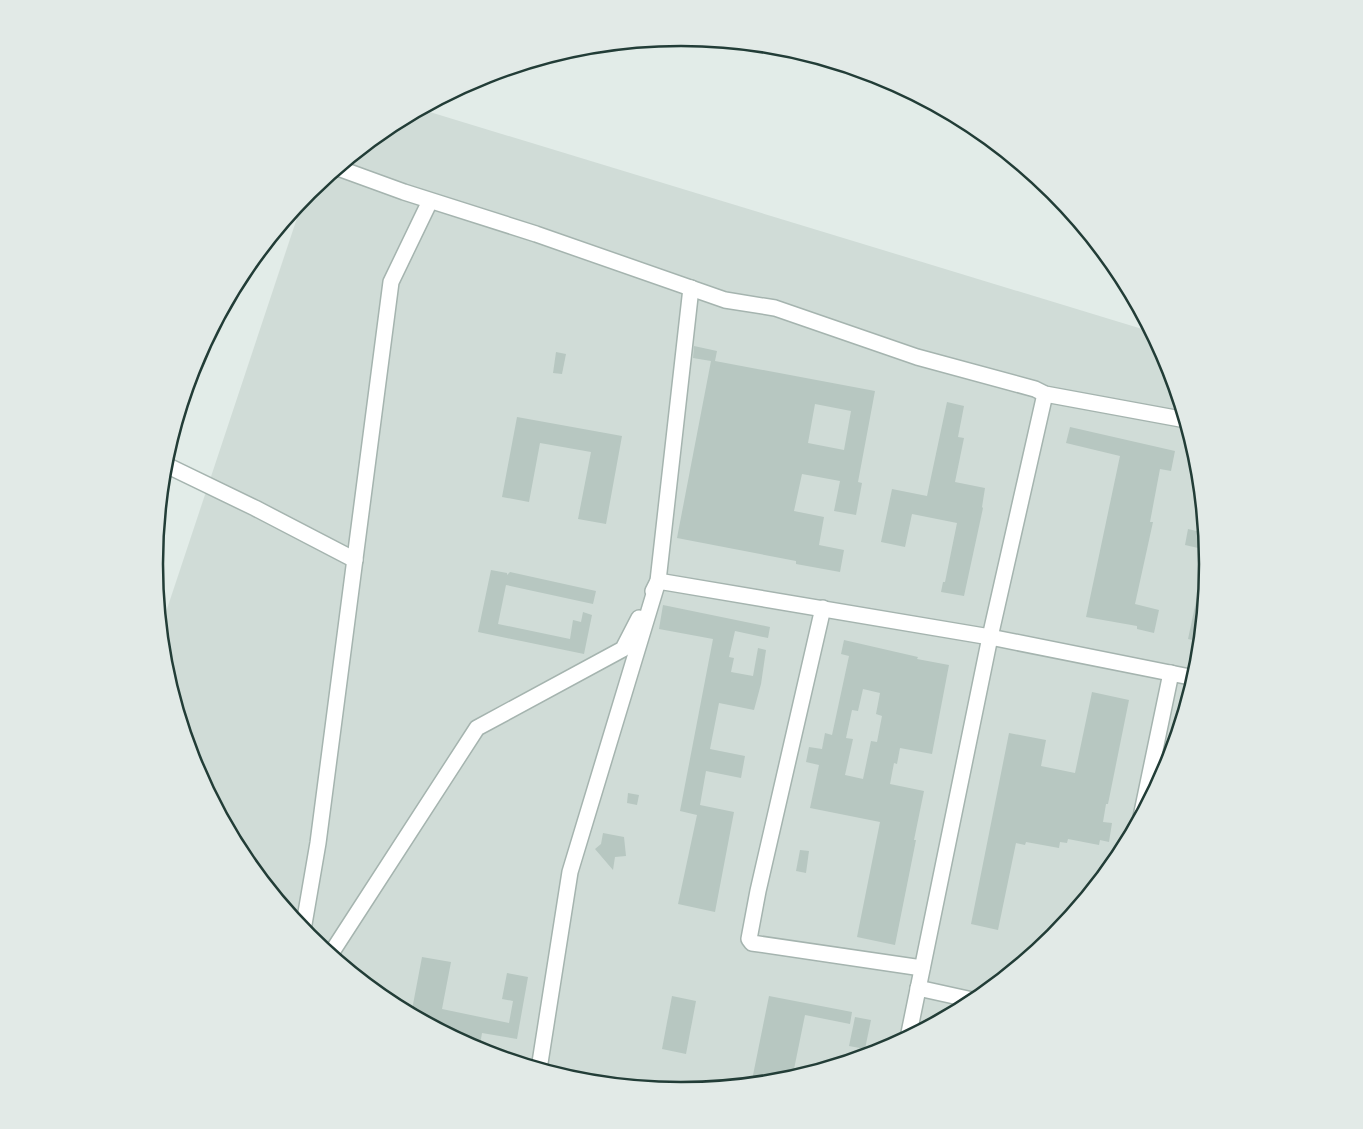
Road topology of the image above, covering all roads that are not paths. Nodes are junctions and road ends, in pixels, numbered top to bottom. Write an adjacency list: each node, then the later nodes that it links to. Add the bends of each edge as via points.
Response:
1 (345, 171): 2 (street)
2 (430, 201): 3 (street); 7 (street, via 391,282)
3 (691, 288): 4 (street, via 725,300 775,308 917,357 1035,388); 8 (street)
4 (1044, 394): 5 (street); 10 (street)
5 (1178, 419)
6 (172, 468): 7 (street)
7 (355, 560): 14 (street, via 318,844)
8 (658, 582): 9 (street); 15 (street, via 623,649 476,728); 20 (street, via 570,872)
9 (823, 608): 10 (street); 16 (street, via 749,939 752,943 778,948)
10 (990, 636): 11 (street); 16 (street)
11 (1171, 673): 12 (street); 13 (street)
12 (1187, 676)
13 (1146, 795)
14 (305, 920)
15 (334, 949)
16 (922, 968): 17 (street)
17 (918, 988): 18 (street); 19 (street)
18 (964, 998)
19 (910, 1030)
20 (540, 1063)

